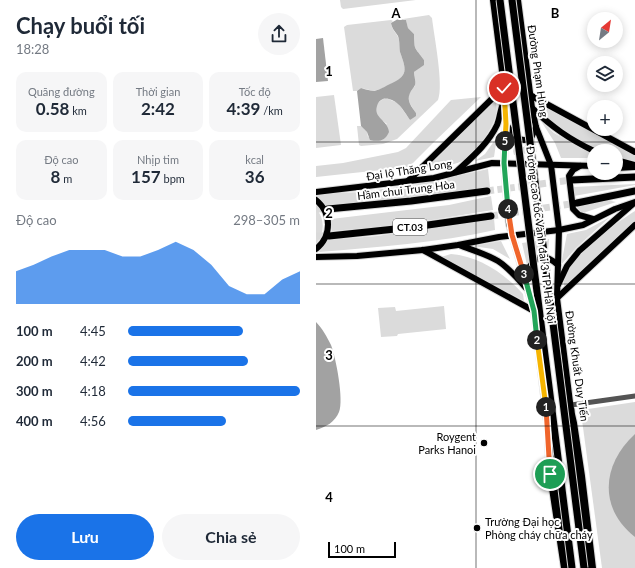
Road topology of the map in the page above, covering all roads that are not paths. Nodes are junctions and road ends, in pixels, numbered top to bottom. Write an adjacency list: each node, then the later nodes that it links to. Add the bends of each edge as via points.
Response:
1 (493, 0): 5 (main road)
2 (500, 0): 52 (highway, Đường cao tốc Vành đai 3 TP. Hà Nội, bridge)
3 (512, 0): 53 (highway, Đường cao tốc Vành đai 3 TP. Hà Nội, bridge)
4 (518, 0): 6 (main road, Đường Phạm Hùng)
5 (504, 88): 7 (main road); 23 (main road)
6 (530, 95): 8 (main road, Đường Phạm Hùng); 12 (main road)
7 (504, 98): 9 (main road); 20 (main road, via 492,133 479,150)
8 (532, 108): 10 (main road, Đường Phạm Hùng); 11 (main road, via 565,136)
9 (506, 124): 10 (main road, via 513,135 524,140 531,138); 14 (main road)
10 (536, 127): 15 (main road, Đường Phạm Hùng)
11 (587, 147)
12 (635, 152)
13 (623, 162): 18 (main road)
14 (504, 163): 15 (main road, Đại lộ Thăng Long); 20 (main road, Đại lộ Thăng Long, via 492,163); 35 (main road)
15 (551, 165): 16 (main road, Đại lộ Thăng Long); 34 (main road, Đường Khuất Duy Tiến)
16 (582, 166): 17 (main road, Đại lộ Thăng Long); 32 (main road, via 572,170 570,176 573,209 576,214)
17 (587, 166)
18 (635, 166): 19 (main road)
19 (623, 167)
20 (455, 173): 23 (main road, Đại lộ Thăng Long)
21 (635, 177): 22 (highway)
22 (571, 180)
23 (407, 182): 26 (main road, Đại lộ Thăng Long)
24 (635, 190): 29 (highway)
25 (487, 191): 30 (highway, Hầm chui Trung Hòa / CT.03)
26 (316, 192)
27 (316, 200): 38 (main road, via 324,208 328,225 324,241)
28 (635, 202): 32 (main road); 43 (main road, via 580,251 567,266)
29 (577, 203)
30 (328, 209)
31 (491, 216): 36 (highway, CT.03)
32 (592, 219): 34 (main road, via 583,225)
33 (635, 225): 45 (main road)
34 (559, 230): 35 (main road); 41 (main road, Đường Khuất Duy Tiến)
35 (512, 235): 37 (main road); 42 (main road)
36 (329, 236)
37 (458, 245): 39 (main road); 44 (main road, via 498,261)
38 (316, 250)
39 (423, 250): 40 (main road); 46 (main road)
40 (316, 257)
41 (558, 265): 42 (main road, via 547,257 541,257 535,259); 43 (main road, Đường Khuất Duy Tiến)
42 (524, 276): 44 (main road)
43 (557, 288): 45 (main road, Đường Khuất Duy Tiến)
44 (527, 289): 46 (main road)
45 (557, 298): 48 (main road, Đường Khuất Duy Tiến)
46 (534, 311): 49 (main road)
47 (635, 396): 48 (street)
48 (571, 408): 54 (highway, via 570,423); 55 (main road, Đường Khuất Duy Tiến)
49 (548, 417): 50 (main road, via 550,474); 51 (highway)
50 (564, 568)
51 (568, 568)
52 (572, 568)
53 (584, 568)
54 (588, 568)
55 (593, 568)

